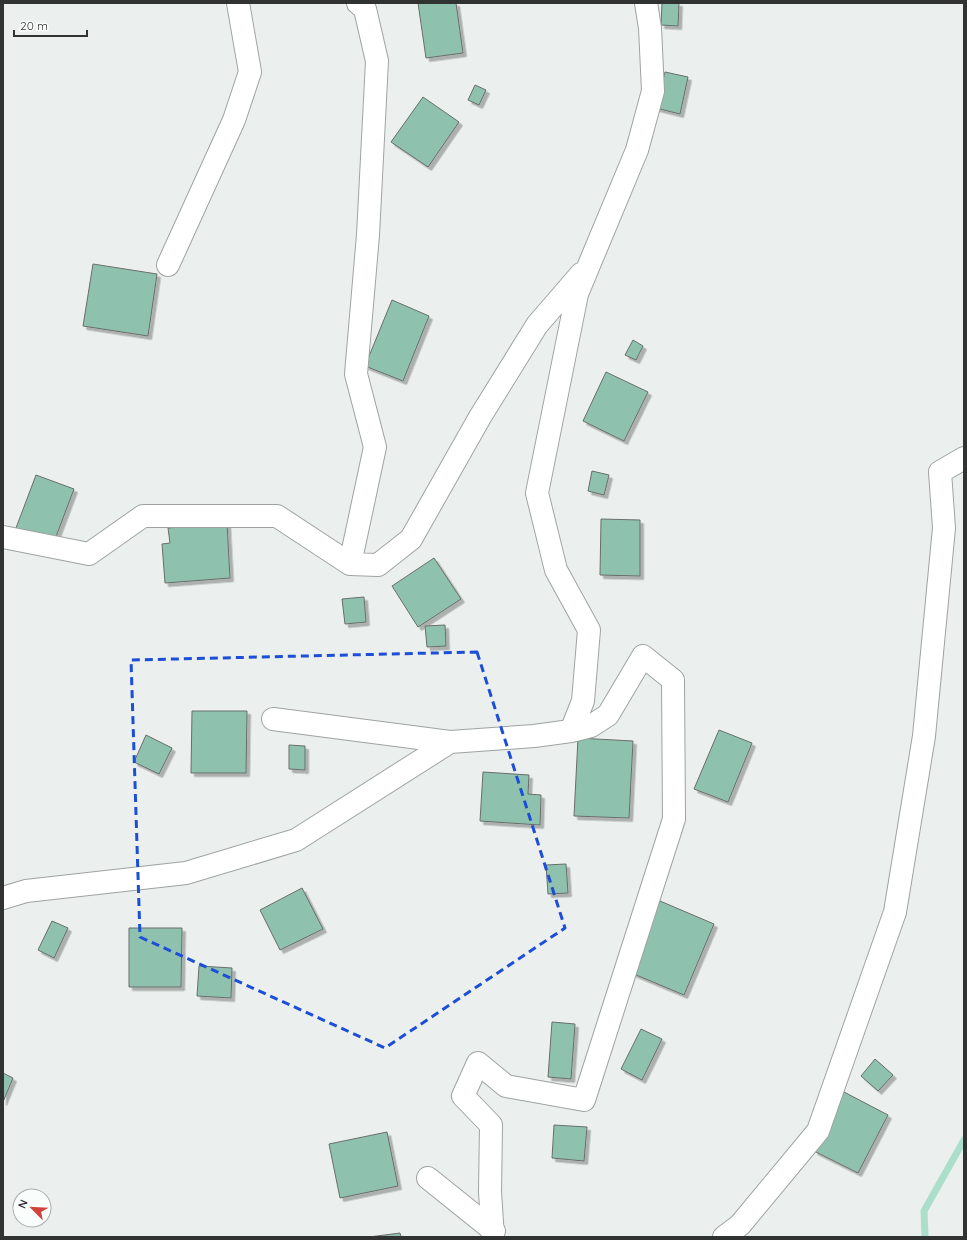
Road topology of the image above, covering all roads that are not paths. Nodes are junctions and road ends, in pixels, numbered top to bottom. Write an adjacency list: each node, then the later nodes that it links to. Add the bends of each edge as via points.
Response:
1 (238, 3): 5 (street, via 250,72 234,120)
2 (358, 3): 8 (street, via 365,9 377,61 368,235 356,374 375,447)
3 (646, 3): 4 (street, via 650,28 653,92 636,150)
4 (591, 262): 8 (street, via 537,325 480,417 411,539 378,565); 10 (street, via 577,294 537,493 556,570 589,630 583,701)
5 (168, 265)
6 (964, 458): 15 (street, via 940,472 944,528 924,736 895,912 818,1131 740,1225)
7 (3, 537): 8 (street, via 89,554 144,516 277,516)
8 (350, 564)
9 (273, 719): 11 (street)
10 (570, 731): 11 (street); 14 (street, via 591,726 608,715 643,656 673,680 674,819 584,1100 506,1086 478,1063 466,1089 463,1096 491,1125 490,1192)
11 (450, 742): 12 (street, via 296,840 186,872 26,891)
12 (3, 898)
13 (428, 1178): 14 (street)
14 (493, 1234)
15 (724, 1237)

